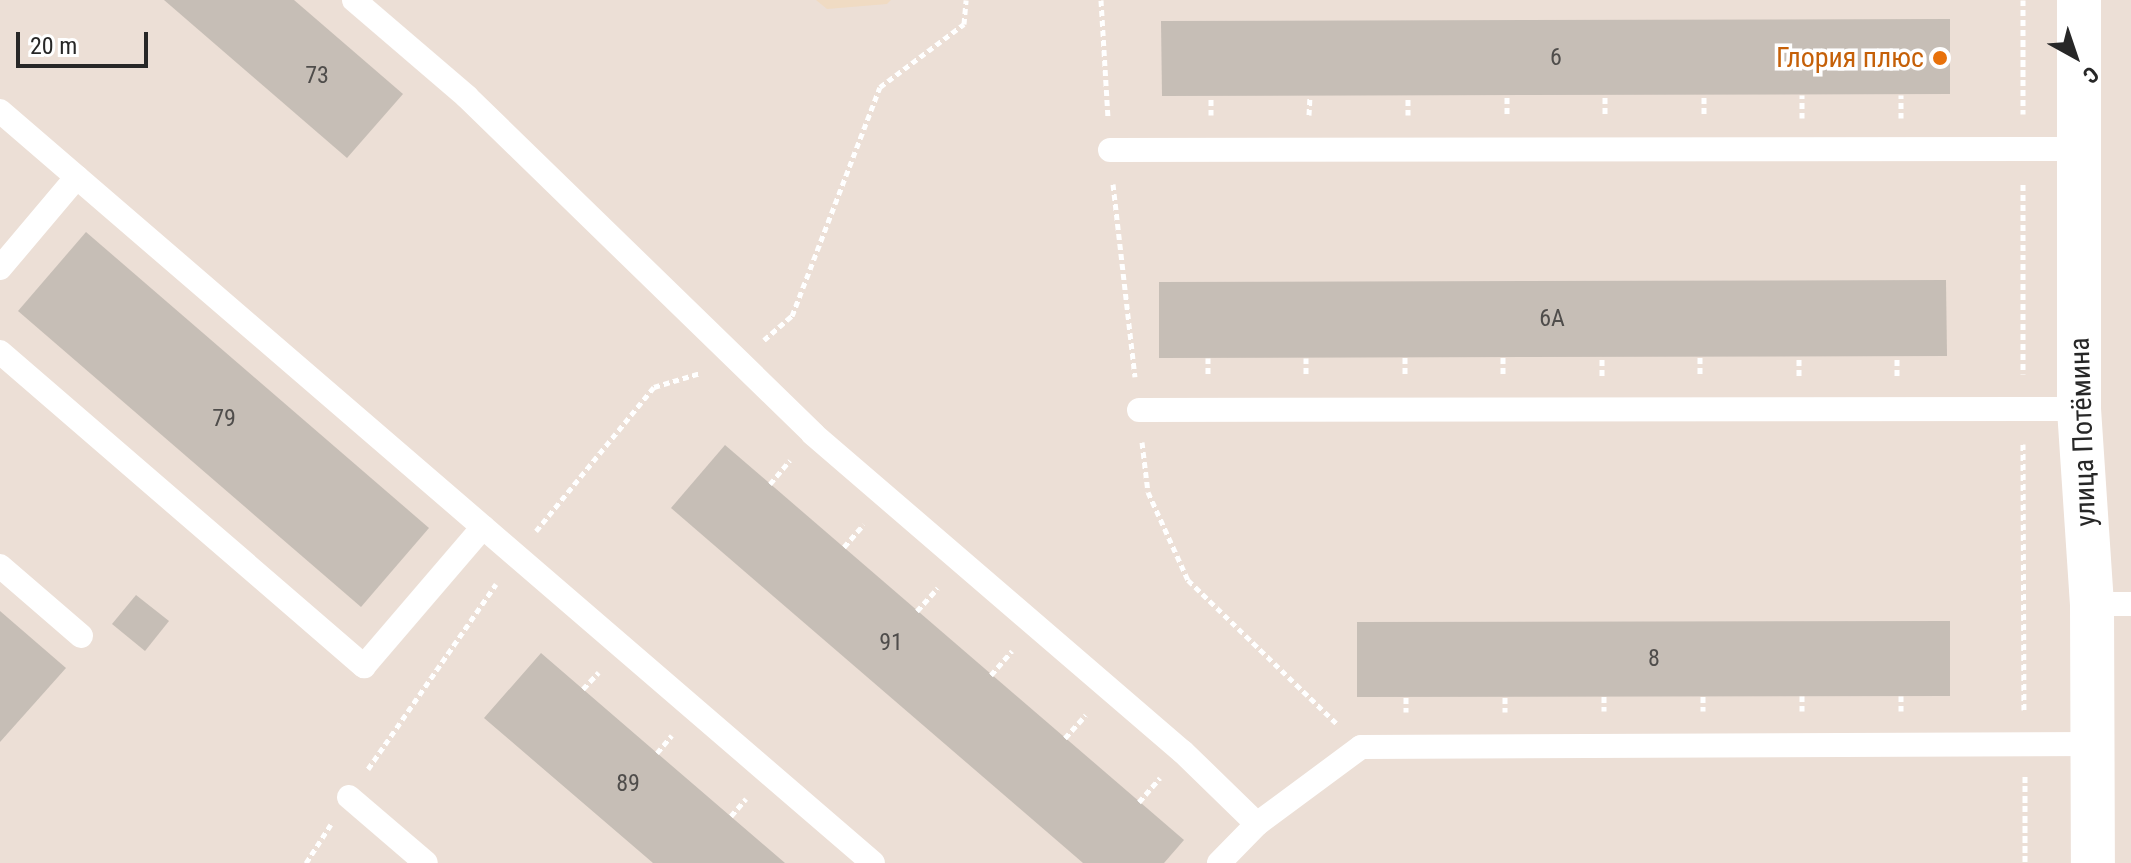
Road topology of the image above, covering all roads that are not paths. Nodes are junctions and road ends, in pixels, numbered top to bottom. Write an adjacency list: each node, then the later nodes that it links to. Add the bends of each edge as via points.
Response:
1 (354, 0): 17 (lane, via 467,97 813,434 1183,752)
2 (2079, 0): 4 (street, улица Потёмина)
3 (0, 111): 6 (lane)
4 (2079, 149): 5 (lane); 9 (street, улица Потёмина)
5 (1110, 150)
6 (77, 177): 7 (lane); 11 (lane)
7 (0, 268)
8 (0, 352): 11 (lane, via 364,666)
9 (2079, 409): 10 (lane); 13 (street, улица Потёмина)
10 (1139, 410)
11 (483, 527): 19 (lane)
12 (0, 566): 14 (lane)
13 (2111, 604): 15 (street, улица Потёмина)
14 (81, 636)
15 (2094, 744): 17 (lane, via 1361,747); 21 (street, улица Потёмина)
16 (349, 797): 18 (lane)
17 (1257, 824): 20 (lane)
18 (426, 863)
19 (873, 863)
20 (1219, 863)
21 (2093, 863)

